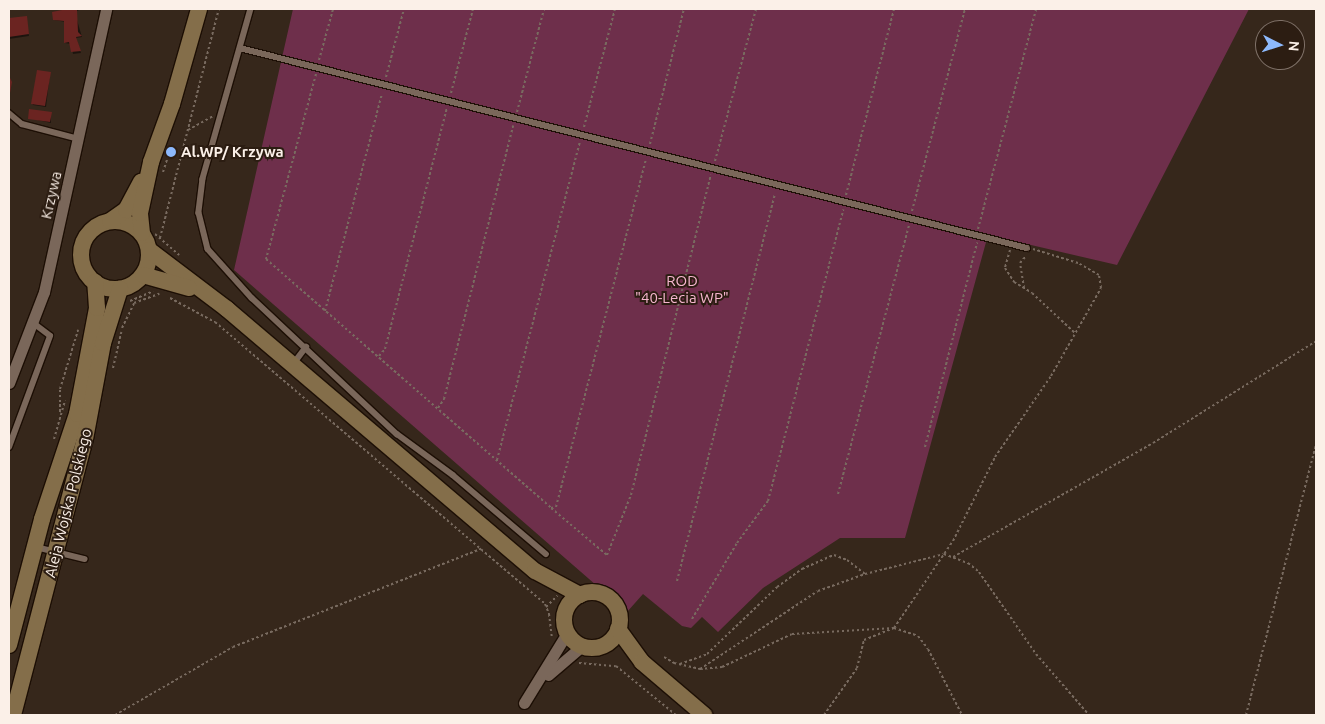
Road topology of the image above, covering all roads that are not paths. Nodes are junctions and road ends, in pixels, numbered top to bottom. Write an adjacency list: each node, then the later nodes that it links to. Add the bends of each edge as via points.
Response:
1 (106, 9): 6 (street, Krzywa)
2 (199, 9): 7 (main road, via 172,104)
3 (251, 9): 4 (lane)
4 (240, 48): 11 (lane); 17 (lane, via 219,113 203,179 199,213 203,237 216,259 240,285)
5 (9, 113): 6 (lane, via 22,124)
6 (78, 139): 16 (street, Krzywa, via 51,263)
7 (151, 162): 8 (main road, via 126,210); 9 (main road, via 140,213)
8 (110, 221): 9 (main road, via 130,224); 13 (main road, via 92,229 82,246 83,267)
9 (142, 233): 10 (main road)
10 (154, 244): 12 (main road); 15 (main road)
11 (1027, 248)
12 (143, 275): 14 (main road); 15 (main road)
13 (95, 282): 14 (main road); 21 (main road, Aleja Wojska Polskiego, via 97,308 77,414)
14 (120, 289): 22 (main road, Aleja Wojska Polskiego, via 103,343 85,439)
15 (203, 292): 18 (main road, via 227,308)
16 (33, 323): 19 (street, Krzywa); 20 (lane, via 50,336)
17 (306, 347): 18 (lane); 23 (lane, via 397,434 453,475)
18 (292, 365): 25 (main road)
19 (9, 380)
20 (9, 447)
21 (35, 547): 22 (lane); 31 (main road, Aleja Wojska Polskiego)
22 (56, 553): 24 (lane); 36 (main road, Aleja Wojska Polskiego)
23 (546, 554)
24 (85, 559)
25 (535, 571): 26 (main road); 27 (main road, via 562,603)
26 (580, 595): 27 (main road); 28 (main road, via 596,593 612,601 619,612)
27 (565, 613): 29 (main road)
28 (618, 629): 30 (main road); 34 (main road)
29 (567, 633): 32 (main road); 33 (street)
30 (606, 644): 32 (main road, via 596,648); 34 (main road)
31 (9, 645)
32 (582, 646): 33 (street)
33 (563, 654): 35 (street)
34 (642, 662): 37 (main road)
35 (524, 703)
36 (13, 715)
37 (704, 715)

